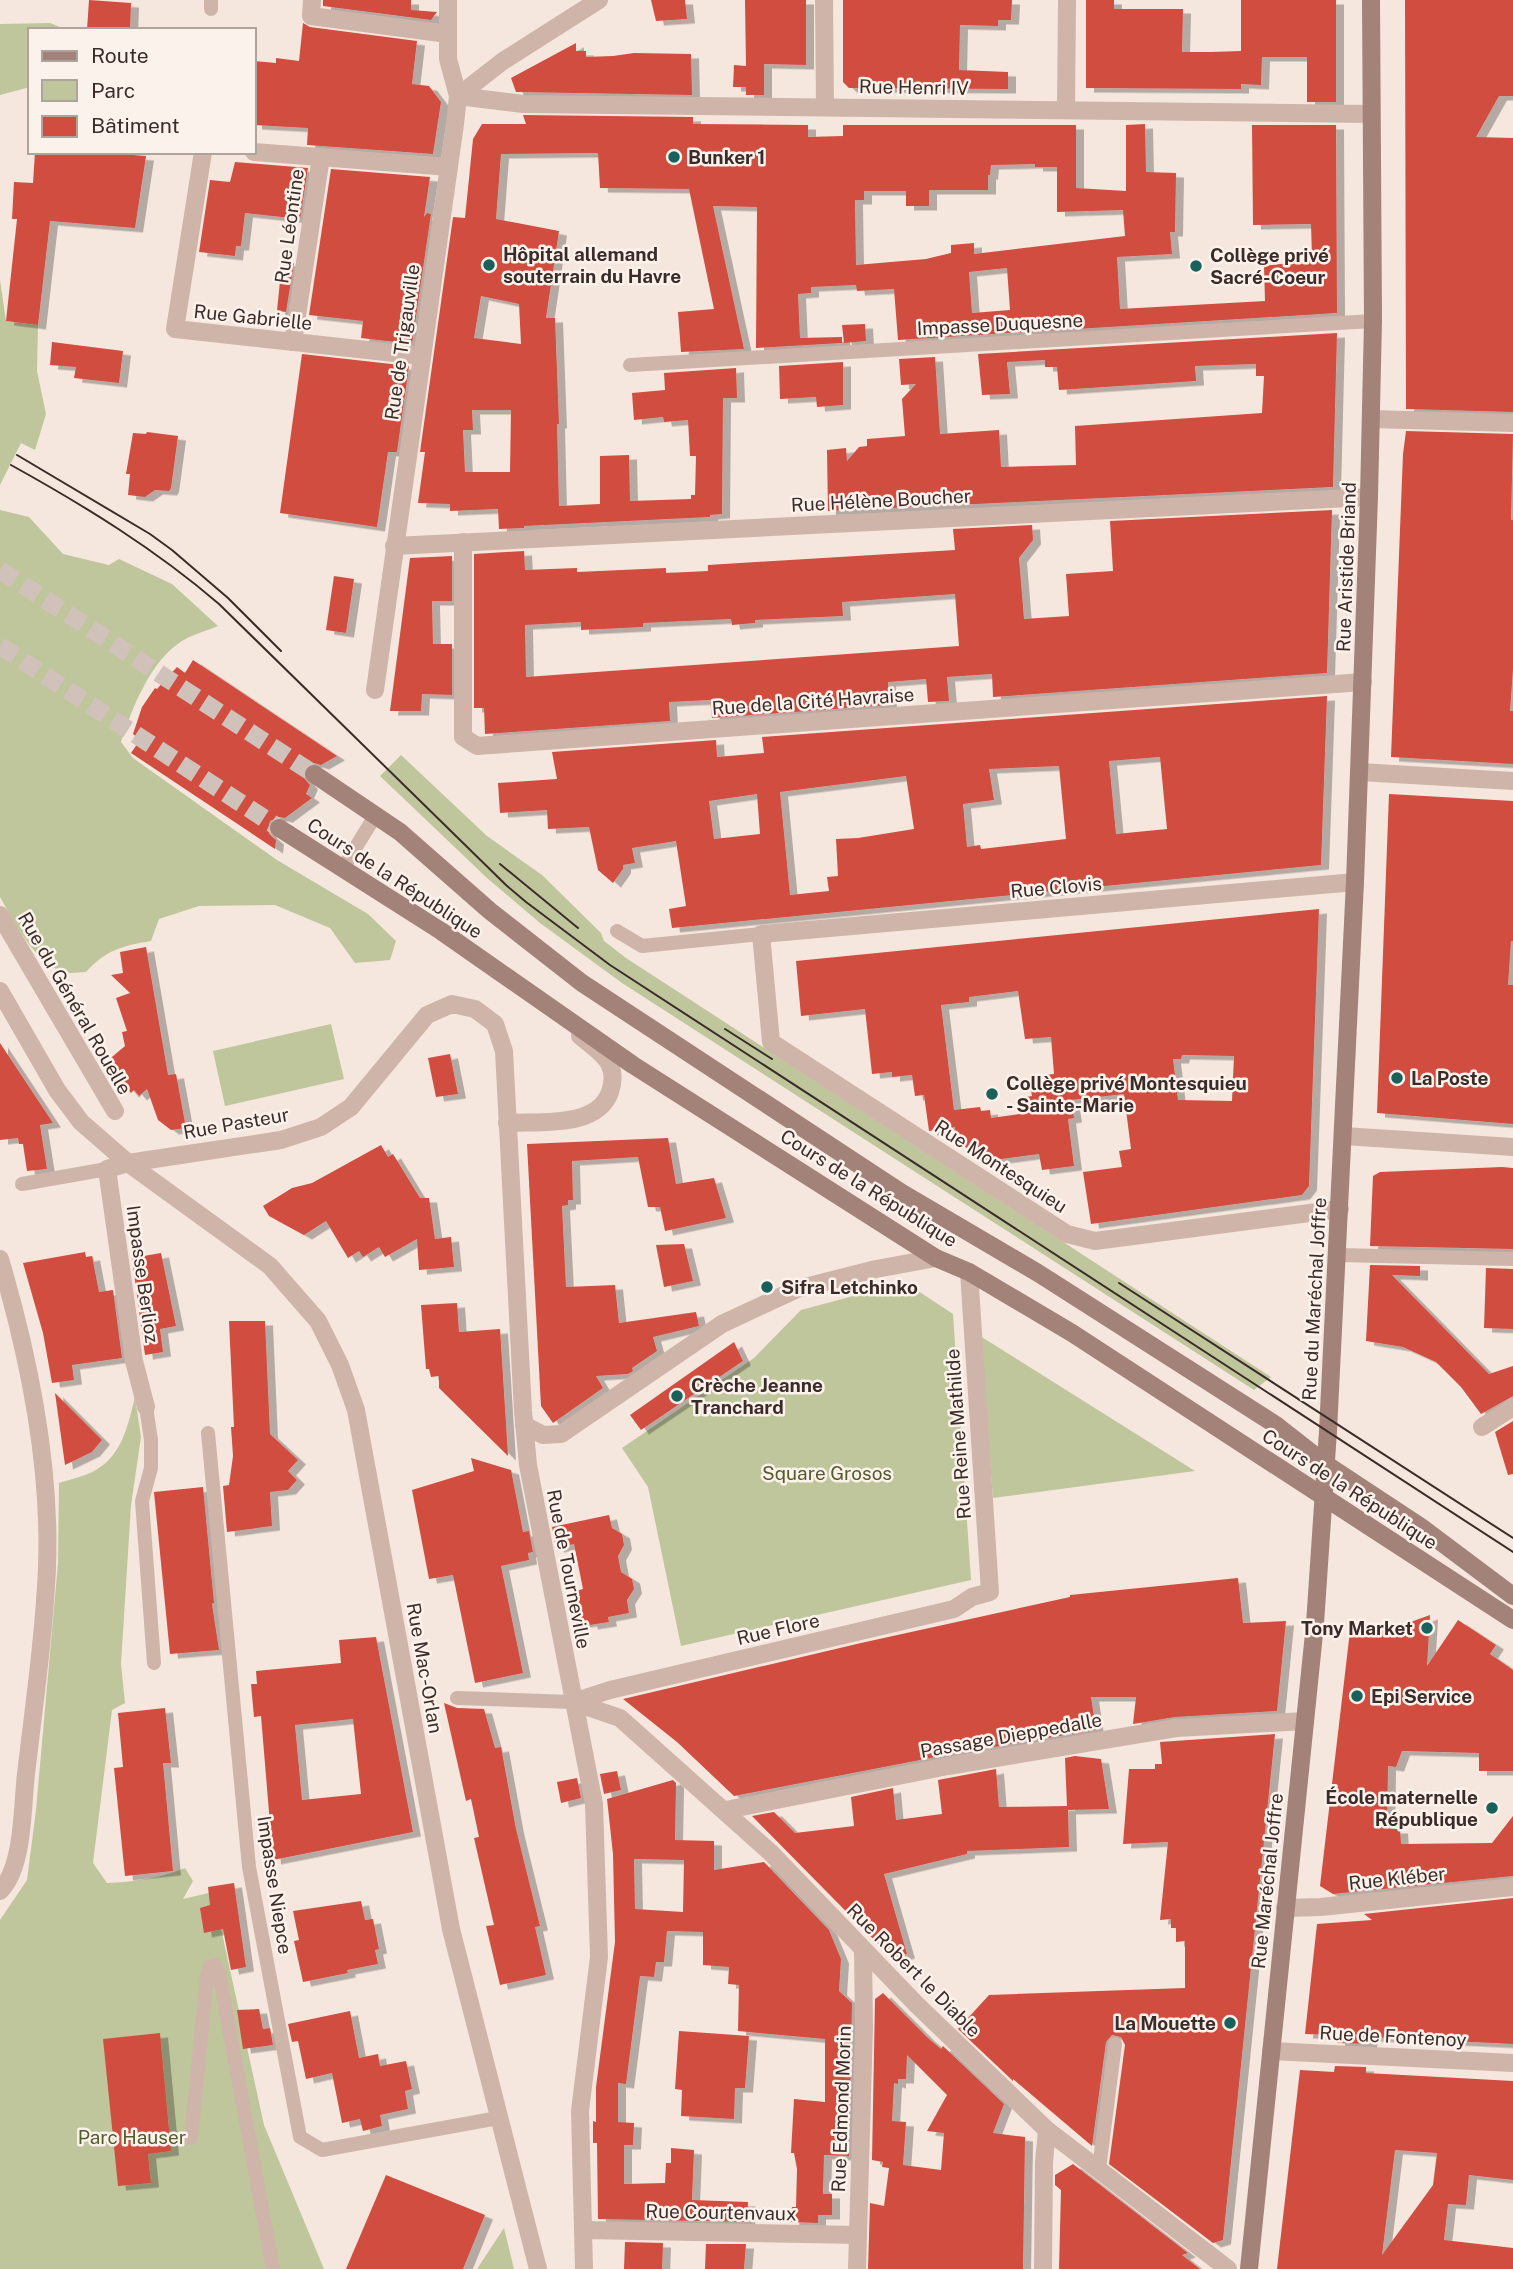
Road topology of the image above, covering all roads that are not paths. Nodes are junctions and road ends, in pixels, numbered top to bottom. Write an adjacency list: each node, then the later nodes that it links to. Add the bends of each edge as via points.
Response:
1 (312, 0): 7 (street, via 311,16)
2 (448, 0): 7 (street, Rue de Trigauville)
3 (599, 0): 8 (street, via 503,61)
4 (824, 0): 9 (street)
5 (1067, 0): 10 (street)
6 (1371, 0): 11 (main road, Rue Aristide Briand)
7 (448, 34): 8 (street, Rue de Trigauville, via 448,59)
8 (458, 96): 9 (street, Rue Henri IV, via 523,104); 15 (street, Rue de Trigauville)
9 (825, 106): 10 (street, Rue Henri IV)
10 (1066, 110): 11 (street, Rue Henri IV)
11 (1371, 114): 16 (main road, Rue Aristide Briand)
12 (256, 152): 14 (street)
13 (202, 154): 17 (street, Rue Gabrielle, via 175,329)
14 (321, 157): 15 (street); 17 (street, Rue Léontine)
15 (449, 167): 18 (street, Rue de Trigauville)
16 (1373, 321): 19 (lane, Impasse Duquesne); 20 (main road, Rue Aristide Briand)
17 (293, 342): 18 (street, Rue Gabrielle)
18 (422, 356): 24 (street, Rue de Trigauville)
19 (630, 365)
20 (1371, 419): 21 (street); 22 (main road, Rue Aristide Briand)
21 (1513, 423)
22 (1369, 497): 23 (street, Rue Hélène Boucher); 25 (main road, Rue Aristide Briand)
23 (463, 542): 24 (street, Rue Hélène Boucher); 25 (street, Rue de la Cité Havraise, via 463,737 477,746)
24 (394, 546): 26 (street, Rue de Trigauville)
25 (1363, 682): 27 (main road, Rue Aristide Briand)
26 (375, 690)
27 (1360, 772): 29 (street); 33 (main road, Rue Aristide Briand)
28 (314, 775): 30 (main road, Cours de la République)
29 (1513, 781)
30 (375, 816): 32 (lane); 57 (main road, Cours de la République, via 582,983 902,1193 1038,1273 1276,1426)
31 (279, 828): 32 (main road, Cours de la République)
32 (343, 868): 38 (main road, Cours de la République)
33 (1355, 881): 36 (street, Rue Clovis); 41 (main road, Rue Aristide Briand)
34 (0, 915): 39 (street, Rue du Général Rouelle)
35 (617, 931): 36 (lane, via 642,946)
36 (761, 934): 46 (street, Rue Montesquieu, via 771,1042 1067,1234 1095,1241)
37 (0, 991): 43 (street, via 65,1101 81,1122)
38 (531, 995): 40 (street, via 609,1061 614,1080 607,1101 579,1118); 48 (main road, Cours de la République)
39 (115, 1111)
40 (507, 1123): 43 (street, Rue Pasteur, via 503,1051 495,1024 475,1009 452,1004 427,1015 351,1107 321,1127 281,1140); 54 (street, Rue de Tourneville)
41 (1344, 1136): 42 (street); 46 (main road, Rue du Maréchal Joffre)
42 (1513, 1147)
43 (128, 1163): 44 (street); 74 (street, Rue Mac-Orlan, via 270,1266 318,1321 340,1365 356,1410 451,1929)
44 (107, 1169): 45 (lane); 52 (street, Impasse Berlioz, via 134,1361)
45 (22, 1184)
46 (1340, 1209): 47 (main road, Rue du Maréchal Joffre)
47 (1338, 1255): 50 (lane); 57 (main road, Rue du Maréchal Joffre)
48 (936, 1258): 51 (main road, Cours de la République); 54 (street, via 797,1289 722,1324 561,1434 542,1435)
49 (0, 1259): 68 (street, via 20,1328 44,1475 47,1567 16,1864)
50 (1513, 1259)
51 (969, 1272): 58 (main road, Cours de la République); 59 (street, Rue Reine Mathilde)
52 (146, 1406): 62 (lane, via 151,1468 142,1501)
53 (1513, 1407): 55 (street)
54 (524, 1425): 64 (street, Rue de Tourneville)
55 (1482, 1427)
56 (208, 1433): 74 (lane, Impasse Niepce, via 249,1867 300,2137 322,2150)
57 (1327, 1465): 58 (main road, Rue du Maréchal Joffre); 60 (main road, Cours de la République)
58 (1325, 1497): 61 (main road, Cours de la République); 65 (main road, Rue Maréchal Joffre)
59 (990, 1592): 64 (street, Rue Flore, via 954,1609)
60 (1513, 1596)
61 (1513, 1620)
62 (154, 1664)
63 (457, 1698): 64 (lane)
64 (573, 1702): 66 (street, Rue Robert le Diable, via 620,1718); 78 (street, Rue de Tourneville, via 594,1804 599,1957 580,2111)
65 (1305, 1720): 66 (street, Passage Dieppedalle, via 1176,1728); 69 (main road, Rue Maréchal Joffre)
66 (726, 1810): 70 (street, Rue Robert le Diable)
67 (1513, 1887): 69 (street, Rue Kléber)
68 (0, 1891)
69 (1285, 1908): 72 (main road, Rue Maréchal Joffre)
70 (863, 1950): 75 (street, Rue Robert le Diable); 79 (street, Rue Edmond Morin)
71 (1115, 2044): 77 (lane)
72 (1271, 2051): 73 (street, Rue de Fontenoy); 86 (main road, Rue Maréchal Joffre)
73 (1513, 2063)
74 (498, 2118): 81 (street, Rue Mac-Orlan)
75 (1047, 2130): 77 (street, Rue Robert le Diable); 84 (street)
76 (191, 2138): 80 (lane, via 207,1977 210,1966 215,1965)
77 (1099, 2168): 85 (street, Rue Robert le Diable)
78 (583, 2230): 79 (street, Rue Courtenvaux); 82 (street, Rue de Tourneville)
79 (858, 2235): 83 (street, Rue Edmond Morin)
80 (273, 2269)
81 (538, 2269)
82 (584, 2269)
83 (857, 2269)
84 (1043, 2269)
85 (1228, 2269)
86 (1248, 2269)

